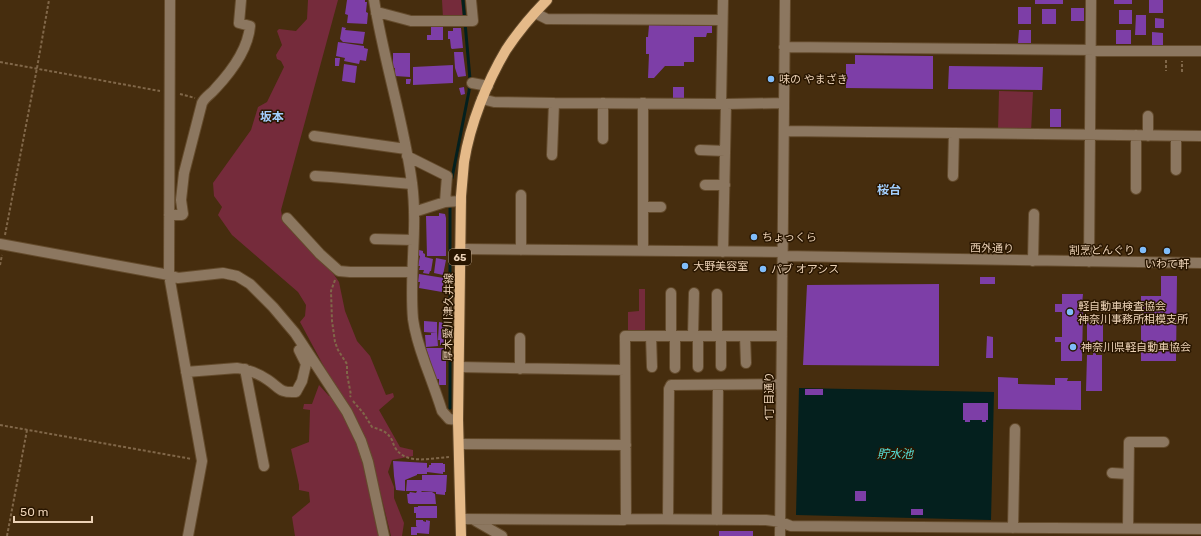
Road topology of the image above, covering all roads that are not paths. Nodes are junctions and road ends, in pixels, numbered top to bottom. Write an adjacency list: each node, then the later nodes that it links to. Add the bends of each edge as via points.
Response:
1 (170, 0): 50 (street)
2 (241, 0): 50 (street, via 239,23 250,25 244,49 204,100 184,173 181,200 183,214)
3 (374, 0): 9 (street)
4 (471, 0): 9 (street, via 473,21 411,21)
5 (547, 0): 10 (main road, 厚木愛川津久井線 / 65)
6 (723, 0): 11 (street)
7 (785, 0): 12 (street, 1丁目通り)
8 (1092, 0): 13 (street)
9 (376, 13): 35 (street)
10 (535, 13): 11 (street, via 547,18); 16 (main road, 厚木愛川津久井線 / 65, via 506,50)
11 (722, 20): 22 (street)
12 (784, 47): 13 (street); 20 (street, 1丁目通り)
13 (1091, 50): 14 (street); 26 (street)
14 (1201, 51)
15 (472, 84): 16 (street)
16 (488, 86): 17 (main road, 厚木愛川津久井線 / 65)
17 (482, 99): 18 (street, via 494,102); 45 (main road, 厚木愛川津久井線 / 65)
18 (554, 103): 19 (street); 36 (street)
19 (603, 103): 21 (street); 32 (street)
20 (784, 103): 22 (street); 24 (street, 1丁目通り)
21 (643, 104): 22 (street); 46 (street)
22 (723, 104): 34 (street)
23 (1148, 116): 29 (street)
24 (784, 131): 25 (street); 59 (street, 1丁目通り)
25 (954, 133): 26 (street, via 984,137); 38 (street)
26 (1091, 135): 27 (street); 61 (street)
27 (1136, 135): 29 (street); 43 (street)
28 (314, 136): 35 (street)
29 (1148, 136): 30 (street)
30 (1176, 136): 31 (street); 37 (street)
31 (1201, 136)
32 (603, 139)
33 (700, 150): 34 (street)
34 (725, 150): 42 (street)
35 (407, 153): 40 (street); 45 (street, via 447,176)
36 (552, 155)
37 (1176, 170)
38 (953, 176)
39 (321, 179): 40 (street)
40 (412, 184): 48 (street)
41 (705, 185): 42 (street)
42 (724, 185): 58 (street)
43 (1136, 189)
44 (521, 195): 56 (street)
45 (452, 201): 48 (street); 55 (main road, 厚木愛川津久井線 / 65)
46 (643, 207): 47 (street); 57 (street)
47 (661, 207)
48 (414, 212): 53 (street)
49 (1034, 214): 60 (street)
50 (170, 215): 64 (street)
51 (287, 218): 63 (street, via 339,271)
52 (376, 238): 53 (street)
53 (413, 240): 63 (street)
54 (2, 244): 64 (street)
55 (460, 249): 56 (street, 西外通り); 78 (main road, 厚木愛川津久井線 / 65)
56 (521, 250): 57 (street, 西外通り)
57 (643, 251): 58 (street, 西外通り)
58 (723, 252): 59 (street, 西外通り)
59 (782, 254): 60 (street, 西外通り); 74 (street, 1丁目通り)
60 (1033, 261): 61 (street, 西外通り)
61 (1089, 262): 62 (street, 西外通り)
62 (1201, 263)
63 (412, 272): 88 (street, via 413,320 418,342 442,411 449,419)
64 (169, 275): 68 (street, via 178,278 223,273 237,276 250,284); 85 (street)
65 (671, 293): 70 (street)
66 (694, 293): 71 (street)
67 (717, 294): 72 (street)
68 (295, 333): 82 (street, via 296,342 306,364 296,392 279,390 267,379); 109 (street, via 347,412 361,441)
69 (651, 336): 70 (street); 79 (street); 84 (street, via 625,336)
70 (673, 336): 71 (street); 81 (street)
71 (695, 336): 72 (street); 80 (street)
72 (719, 336): 73 (street); 77 (street)
73 (745, 336): 74 (street); 76 (street)
74 (782, 336): 86 (street, 1丁目通り)
75 (520, 338): 83 (street)
76 (746, 363)
77 (721, 366)
78 (459, 367): 83 (street); 88 (main road, 厚木愛川津久井線 / 65)
79 (652, 367)
80 (698, 367)
81 (675, 368)
82 (245, 369): 85 (street); 93 (street)
83 (520, 369): 84 (street)
84 (626, 370): 92 (street)
85 (186, 372): 108 (street, via 202,461)
86 (782, 384): 87 (street); 101 (street, 1丁目通り)
87 (718, 385): 98 (street, via 671,385 669,389 673,484); 100 (street, via 722,486)
88 (458, 420): 91 (main road, 厚木愛川津久井線 / 65)
89 (1015, 429): 102 (street, via 1018,447 1010,484)
90 (1158, 439): 95 (street, via 1129,442)
91 (459, 444): 92 (street); 97 (main road, 厚木愛川津久井線 / 65)
92 (626, 445): 96 (street)
93 (264, 466)
94 (1112, 474): 95 (street)
95 (1128, 474): 103 (street)
96 (626, 518): 98 (street); 99 (street)
97 (461, 519): 99 (street); 110 (main road, 厚木愛川津久井線 / 65)
98 (668, 519): 100 (street)
99 (472, 520): 111 (street)
100 (717, 520): 101 (street)
101 (780, 522): 105 (street, via 791,526); 112 (street, 1丁目通り)
102 (1013, 528): 106 (street); 107 (street)
103 (1128, 528): 104 (street); 107 (street)
104 (1201, 529)
105 (832, 531): 106 (street)
106 (944, 532)
107 (1084, 532)
108 (188, 536)
109 (384, 536)
110 (461, 536)
111 (502, 536)
112 (780, 536)

